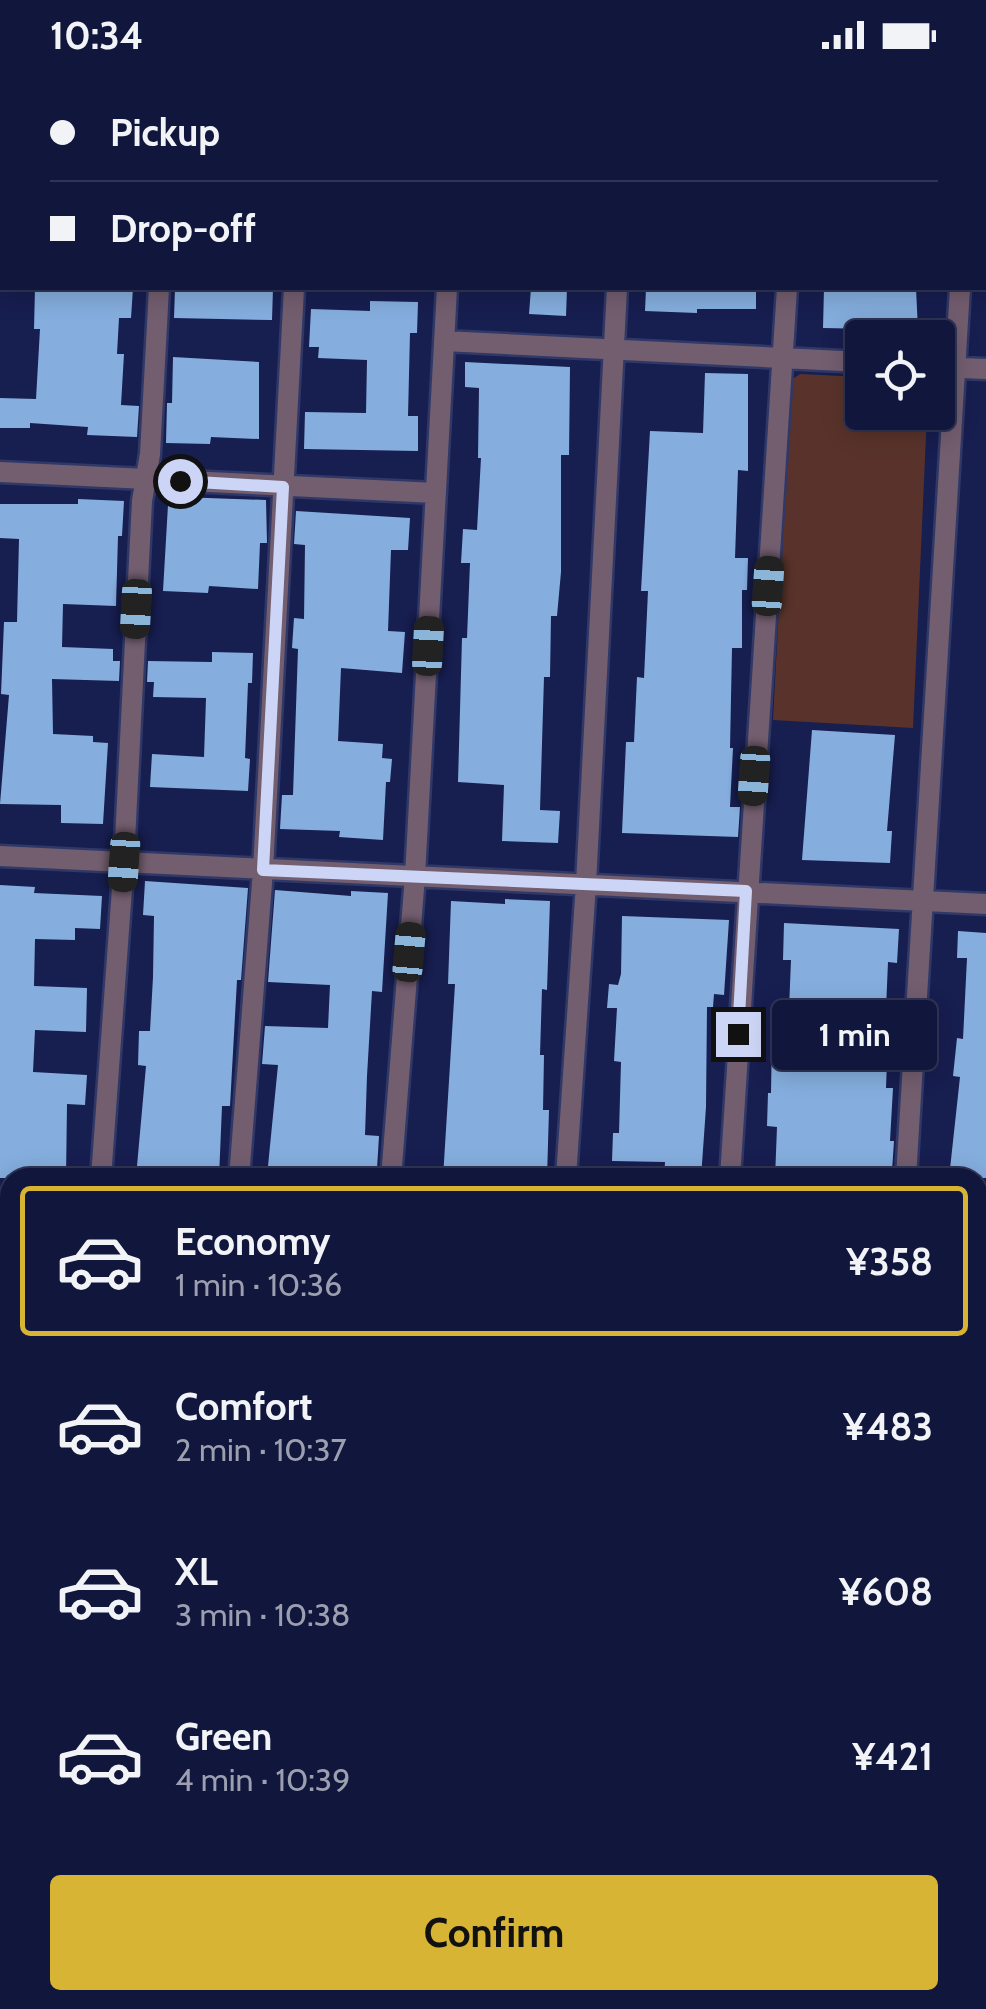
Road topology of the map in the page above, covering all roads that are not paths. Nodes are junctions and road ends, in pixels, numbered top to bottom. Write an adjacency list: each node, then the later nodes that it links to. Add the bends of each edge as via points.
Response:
1 (159, 290): 16 (street)
2 (294, 290): 17 (street)
3 (447, 290): 8 (street)
4 (617, 290): 9 (street)
5 (787, 290): 10 (street)
6 (960, 290): 7 (street)
7 (955, 320)
8 (444, 341): 9 (street); 18 (street)
9 (614, 350): 10 (street); 23 (street)
10 (783, 358): 11 (street); 24 (street)
11 (845, 361)
12 (955, 367): 13 (street)
13 (986, 369)
14 (944, 430): 25 (street)
15 (0, 472): 16 (street)
16 (146, 480): 17 (street); 20 (street)
17 (283, 487): 18 (street); 21 (street)
18 (436, 493): 22 (street)
19 (0, 856): 20 (street)
20 (124, 862): 21 (street); 27 (street)
21 (263, 870): 22 (street); 28 (street)
22 (415, 876): 23 (street); 29 (street)
23 (586, 884): 24 (street); 30 (street)
24 (746, 891): 25 (street); 31 (street)
25 (925, 900): 26 (street); 32 (street)
26 (986, 904)
27 (101, 1168)
28 (240, 1168)
29 (392, 1168)
30 (567, 1168)
31 (731, 1168)
32 (907, 1168)

